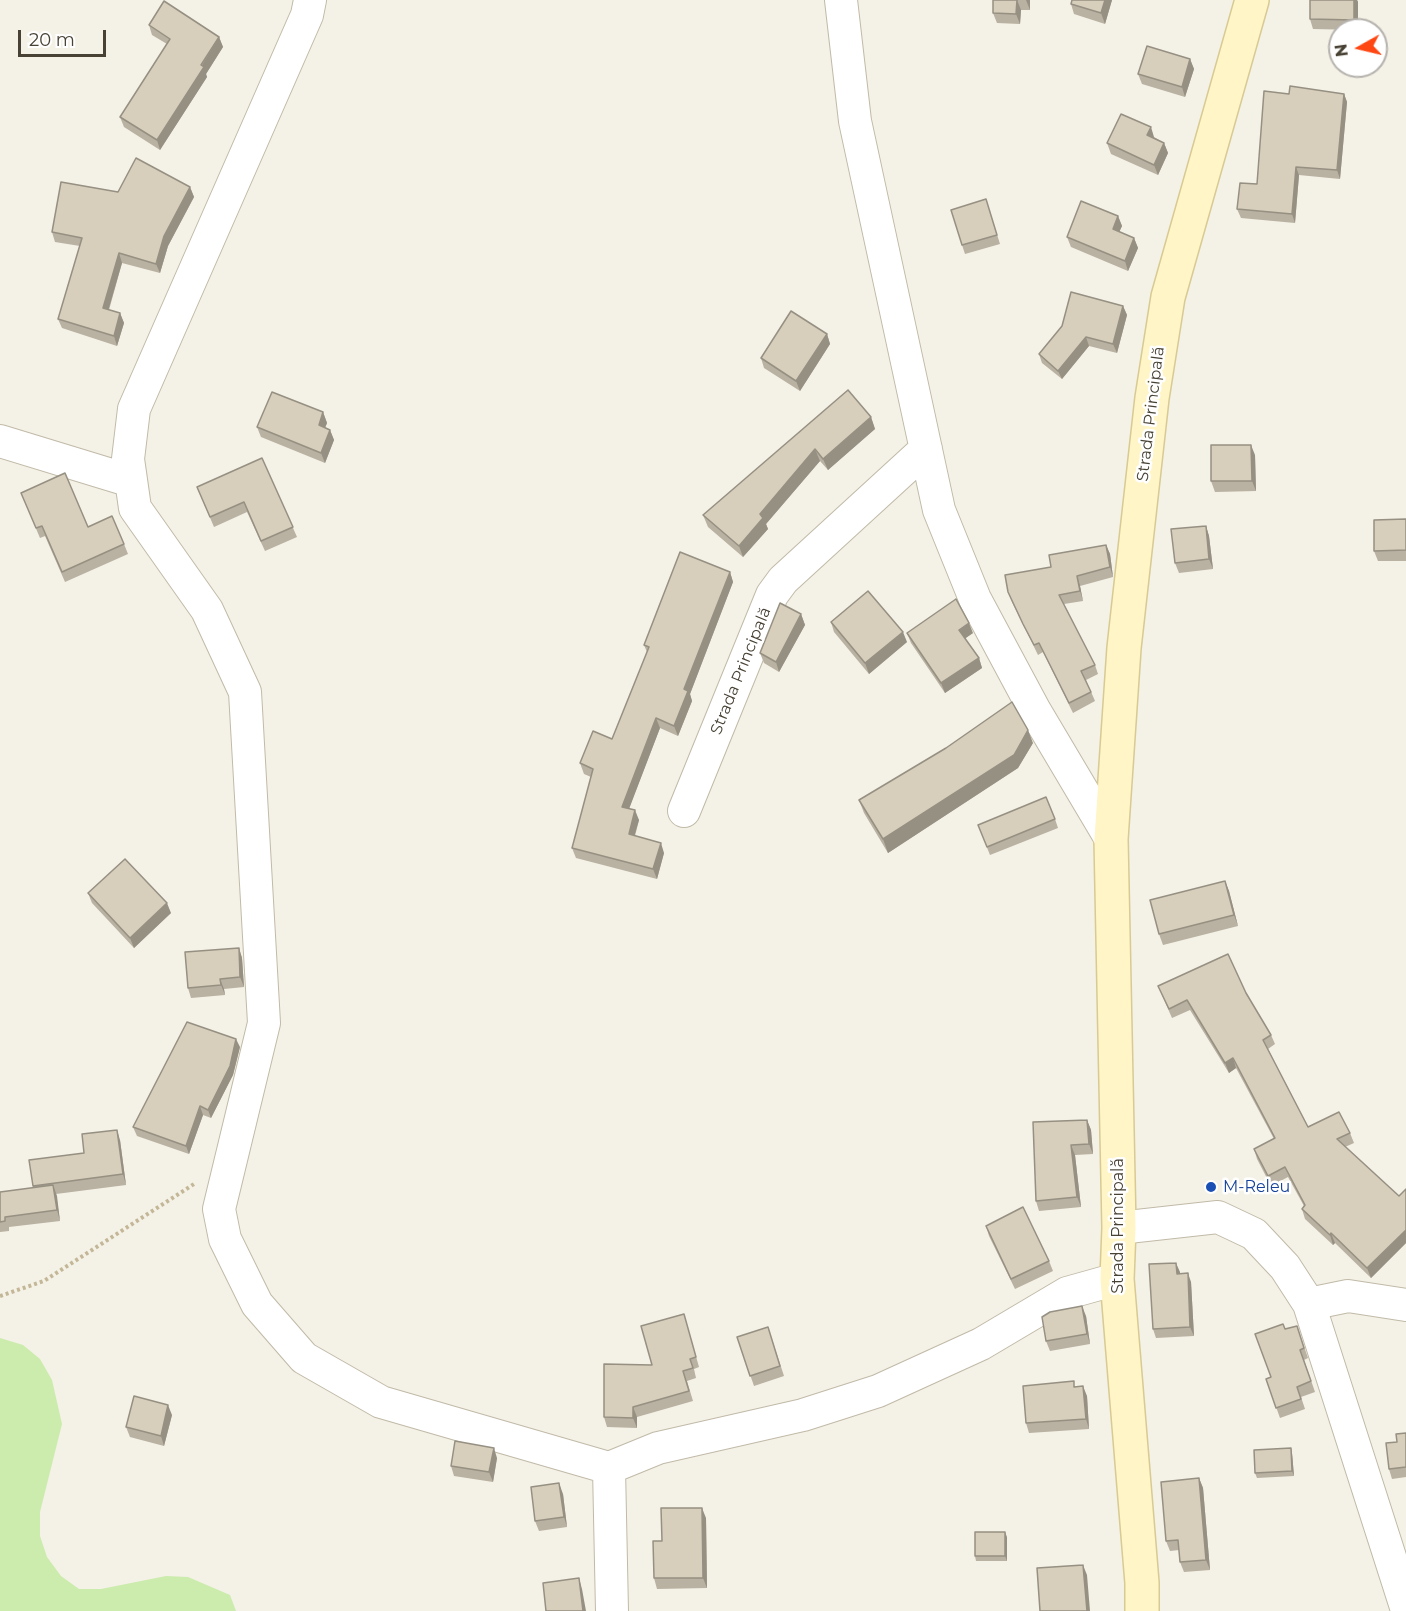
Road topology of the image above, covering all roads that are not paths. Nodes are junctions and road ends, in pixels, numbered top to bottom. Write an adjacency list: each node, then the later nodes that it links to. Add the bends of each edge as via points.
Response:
1 (310, 0): 6 (street, via 307,15 134,409 128,459)
2 (841, 0): 5 (street, Strada Principală, via 855,121)
3 (1251, 0): 8 (street, Strada Principală, via 1168,297 1152,398 1124,648)
4 (0, 441): 6 (street)
5 (926, 449): 7 (street, Strada Principală, via 783,580 772,596); 8 (street, Strada Principală, via 939,510 975,599 1035,711)
6 (131, 481): 13 (street, via 135,508 207,610 245,692 264,1023 219,1209 225,1239 257,1304 304,1359 381,1402)
7 (684, 811)
8 (1111, 839): 9 (street, Strada Principală)
9 (1119, 1228): 10 (street, Strada Principală); 11 (street, via 1218,1217 1235,1223 1254,1234 1285,1267)
10 (1117, 1279): 13 (street, via 1067,1293 981,1344 878,1391 803,1415 658,1448); 16 (street, Strada Principală)
11 (1309, 1304): 12 (street, via 1348,1296); 14 (street)
12 (1406, 1305)
13 (609, 1468): 15 (street)
14 (1406, 1607)
15 (612, 1611)
16 (1142, 1611)

